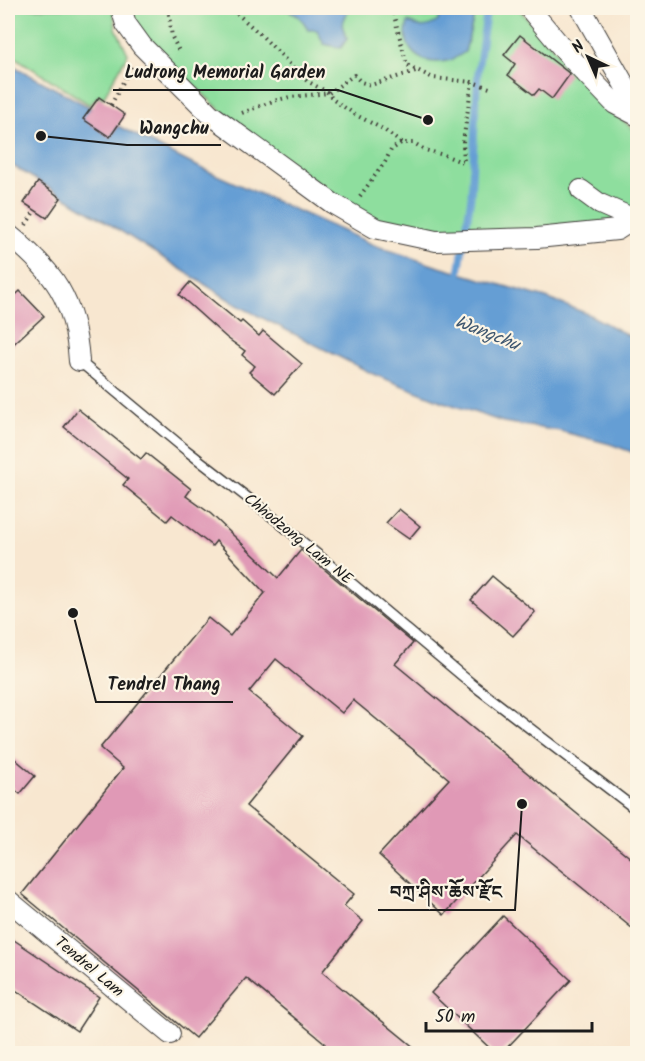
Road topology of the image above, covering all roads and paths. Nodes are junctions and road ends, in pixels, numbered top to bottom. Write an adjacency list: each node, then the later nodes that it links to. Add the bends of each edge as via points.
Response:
1 (122, 8): 7 (street, via 126,24)
2 (168, 8): 8 (path, via 172,37)
3 (242, 8): 12 (path, via 234,11 307,81)
4 (392, 8): 9 (path, via 406,65)
5 (530, 8): 17 (street, via 615,104)
6 (581, 8): 15 (street)
7 (142, 46): 13 (path); 22 (street, via 210,114 332,203 375,228 436,241 537,238 617,230)
8 (181, 56)
9 (416, 71): 10 (path, via 433,78); 12 (path, via 371,85 354,75)
10 (476, 82): 11 (path); 19 (path, via 463,142 464,163 414,143)
11 (490, 88)
12 (329, 93): 16 (path, via 273,101); 19 (path, via 356,116)
13 (111, 105)
14 (234, 107): 16 (path)
15 (638, 109)
16 (241, 113): 18 (path)
17 (638, 116)
18 (249, 120)
19 (401, 142): 21 (path, via 361,196)
20 (581, 190): 22 (street, via 600,204)
21 (354, 196)
22 (636, 216)
23 (8, 234): 24 (street, Chhodzong Lam NE, via 57,282 78,339)
24 (80, 361): 25 (lane, Chhodzong Lam NE, via 472,684)
25 (638, 811)
26 (8, 900): 27 (street, Tendrel Lam)
27 (170, 1034)

